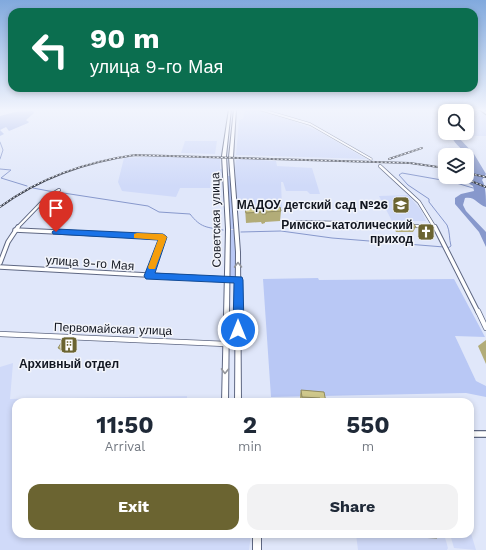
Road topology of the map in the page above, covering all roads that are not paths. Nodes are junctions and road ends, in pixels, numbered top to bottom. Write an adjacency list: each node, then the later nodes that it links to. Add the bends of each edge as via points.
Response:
1 (227, 135): 6 (main road, Советская улица)
2 (233, 135): 7 (main road, Советская улица)
3 (329, 135): 4 (street)
4 (371, 159)
5 (380, 166): 12 (street, via 422,206)
6 (225, 175): 7 (street); 13 (main road, Советская улица)
7 (232, 175): 14 (main road, Советская улица)
8 (59, 190): 15 (street, via 47,196)
9 (297, 222): 10 (street)
10 (402, 226)
11 (410, 226): 12 (street)
12 (435, 226): 21 (street)
13 (228, 229): 14 (street); 19 (main road, Советская улица)
14 (237, 229): 20 (main road, Советская улица, one-way to 14)
15 (15, 230): 16 (street, via 4,248); 18 (street, via 163,237)
16 (0, 263)
17 (0, 267): 18 (street, улица 9-го Мая)
18 (149, 276): 19 (street, улица 9-го Мая)
19 (227, 279): 20 (street, улица 9-го Мая); 23 (main road, Советская улица)
20 (239, 280): 25 (main road, Советская улица)
21 (486, 328)
22 (0, 334): 23 (street, Первомайская улица)
23 (226, 344): 24 (main road, Советская улица, one-way to 24)
24 (225, 398)
25 (238, 398)
26 (474, 434): 27 (street)
27 (486, 434)
28 (257, 538): 29 (main road)
29 (257, 550)

